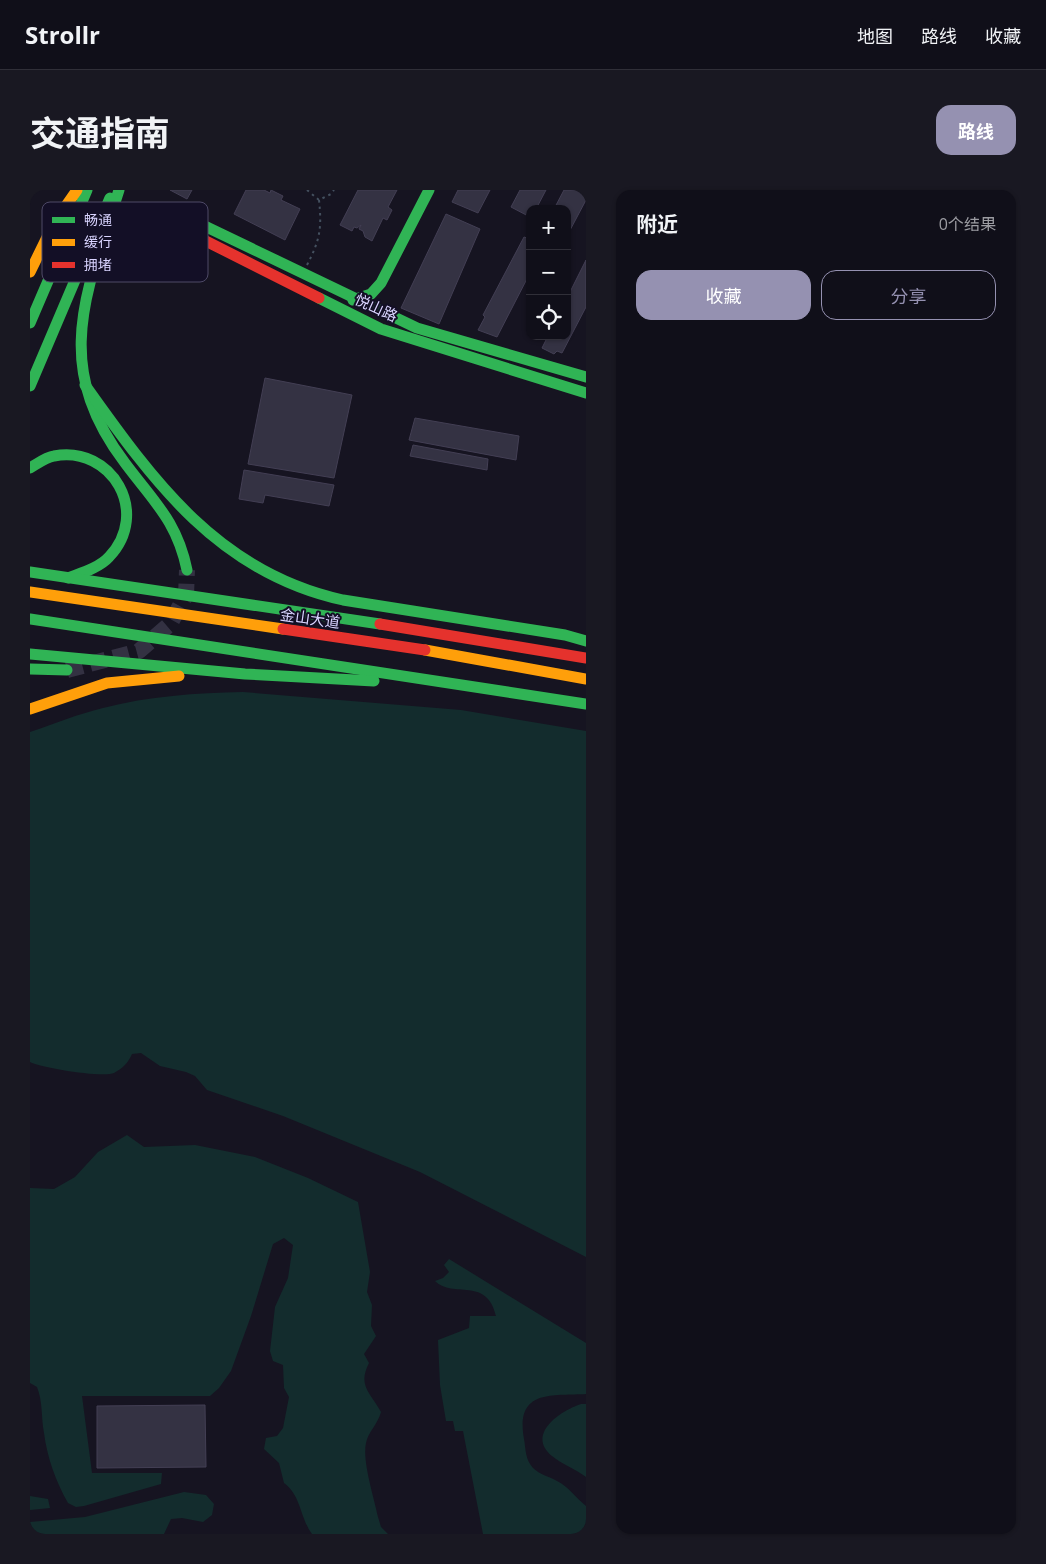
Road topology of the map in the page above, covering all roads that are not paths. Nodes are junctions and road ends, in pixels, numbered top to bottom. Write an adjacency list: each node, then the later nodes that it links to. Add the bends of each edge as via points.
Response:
1 (77, 190): 5 (main road)
2 (88, 190): 6 (main road)
3 (113, 190): 7 (main road)
4 (429, 190): 15 (main road)
5 (69, 202)
6 (83, 202)
7 (108, 202)
8 (208, 228): 16 (main road, 悦山路)
9 (208, 242): 22 (main road, 悦山路, via 381,329)
10 (42, 248): 11 (main road)
11 (30, 272)
12 (48, 282): 18 (main road)
13 (74, 282): 21 (main road)
14 (93, 282): 20 (main road, via 84,313 80,353)
15 (380, 283): 16 (main road, via 371,294); 17 (main road, via 380,304)
16 (353, 300): 17 (main road, 悦山路)
17 (386, 315): 19 (main road, 悦山路, via 417,328)
18 (30, 323)
19 (586, 377)
20 (85, 385): 24 (main road, via 97,419 118,454 168,519); 29 (main road, via 138,458 185,510 225,546 273,578 329,598)
21 (30, 386)
22 (586, 393)
23 (33, 465): 26 (main road, via 57,455 82,455 102,464 118,481 128,504 128,524 123,540 109,557)
24 (188, 570)
25 (30, 572): 26 (main road)
26 (66, 579): 31 (main road)
27 (30, 592): 35 (main road, 金山大道, via 444,653)
28 (30, 619): 36 (main road)
29 (586, 641)
30 (30, 654): 34 (main road)
31 (586, 658)
32 (30, 669): 33 (main road)
33 (68, 670)
34 (216, 673): 36 (main road); 38 (main road, via 107,682)
35 (586, 679)
36 (440, 682): 37 (main road)
37 (586, 704)
38 (30, 709)

